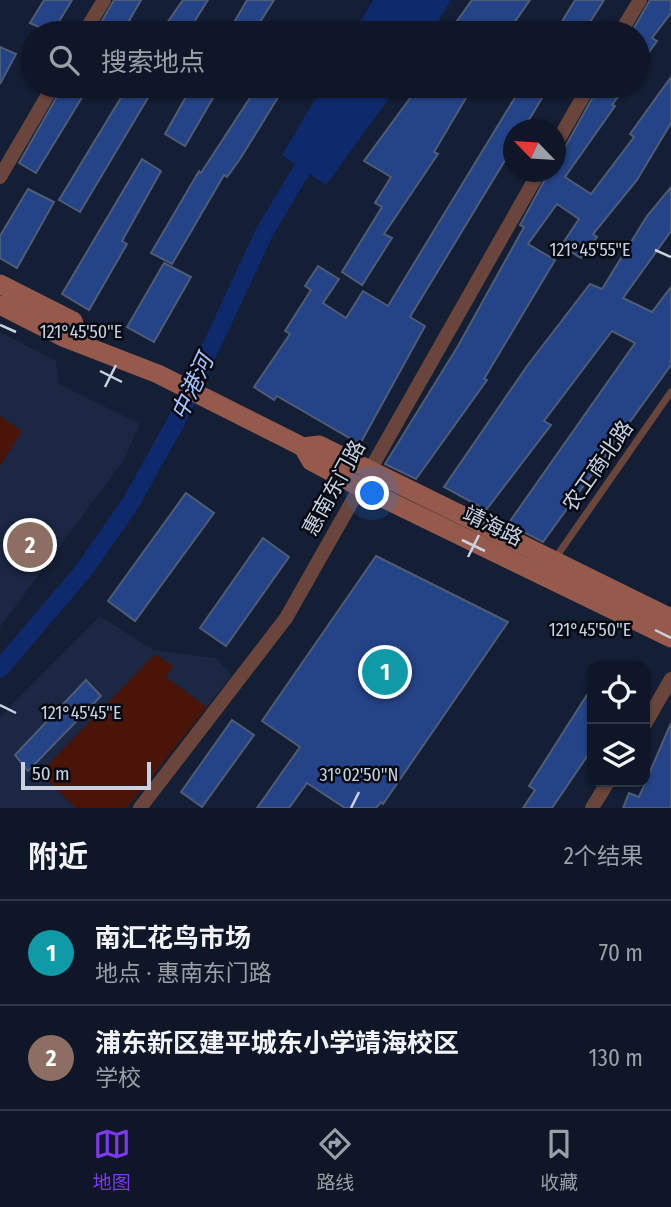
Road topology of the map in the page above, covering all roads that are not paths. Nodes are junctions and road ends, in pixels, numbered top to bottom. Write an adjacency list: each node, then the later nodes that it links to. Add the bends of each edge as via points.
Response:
1 (104, 0): 3 (street)
2 (640, 0): 4 (street)
3 (91, 21)
4 (627, 21)
5 (47, 98): 8 (street)
6 (582, 98): 7 (street)
7 (566, 125)
8 (0, 177)
9 (533, 182): 14 (street, 惠南东门路)
10 (0, 284): 12 (main road, via 73,321)
11 (0, 305): 12 (main road, 靖海路)
12 (80, 343): 14 (main road, 靖海路, via 158,374 303,447 319,445)
13 (671, 392): 15 (lane, 农工商北路)
14 (364, 478): 15 (main road, 靖海路); 17 (main road, 靖海路); 21 (street, 惠南东门路, via 286,618)
15 (554, 560): 16 (main road, 靖海路)
16 (671, 618)
17 (671, 638)
18 (671, 679): 19 (street)
19 (650, 715)
20 (605, 787): 22 (street)
21 (140, 808)
22 (592, 808)

